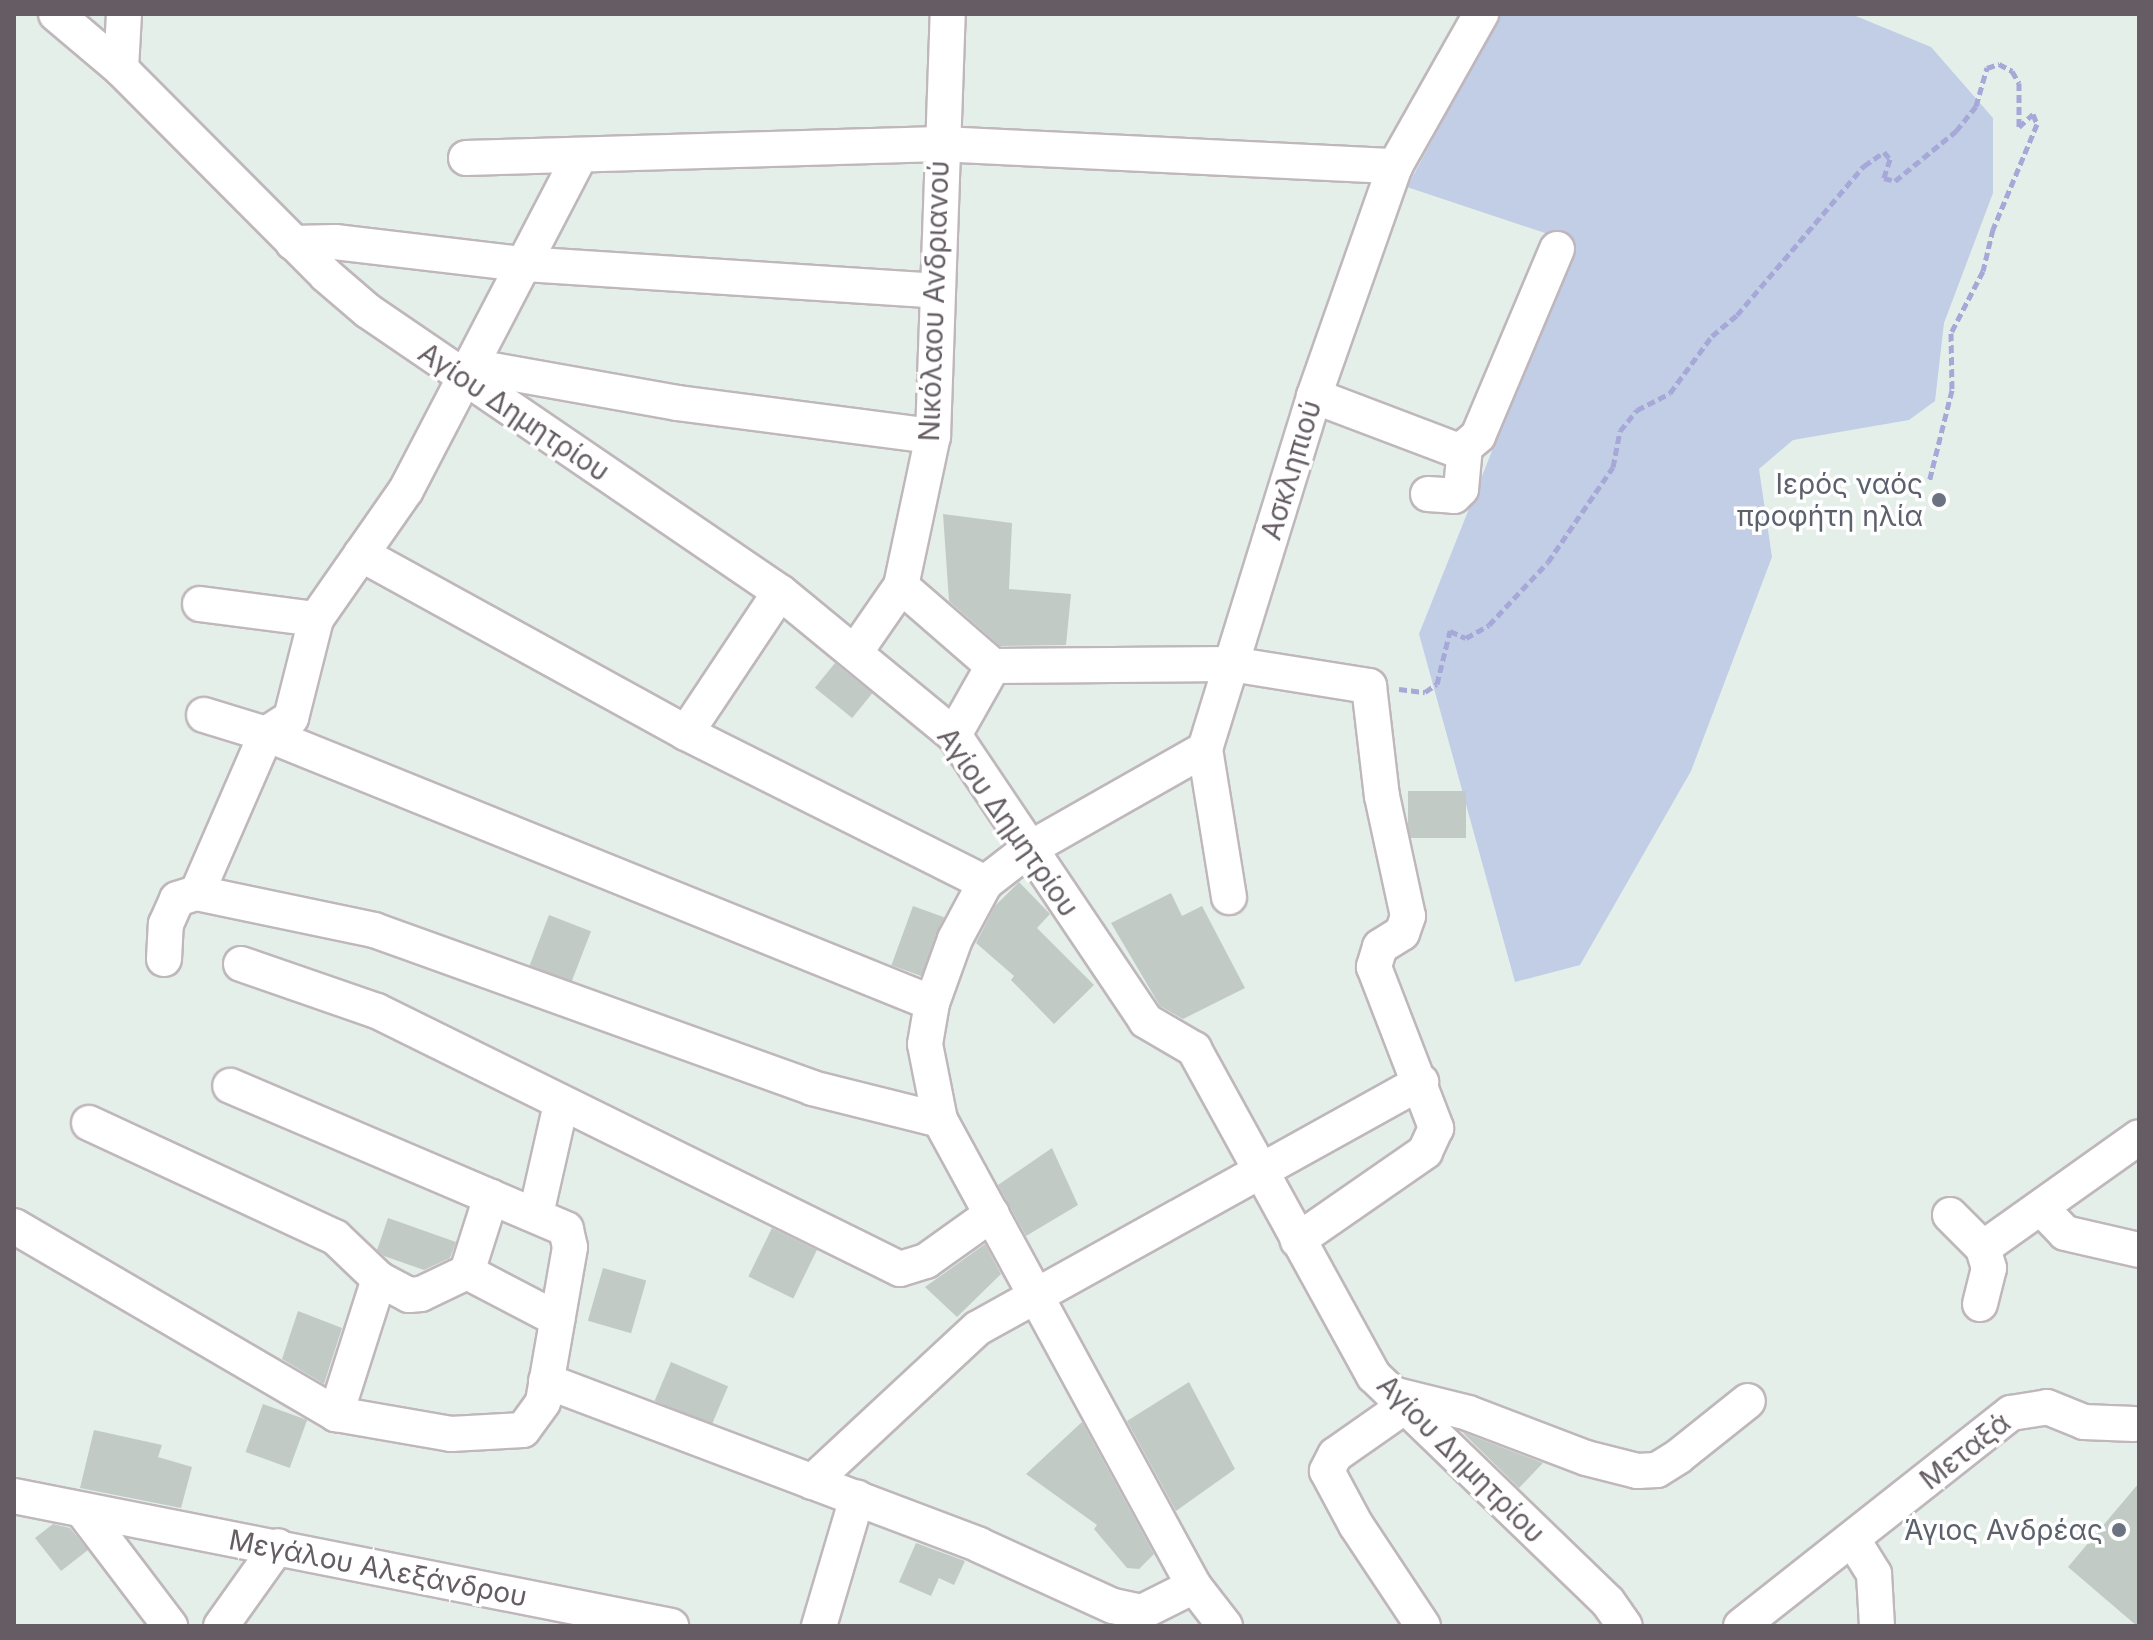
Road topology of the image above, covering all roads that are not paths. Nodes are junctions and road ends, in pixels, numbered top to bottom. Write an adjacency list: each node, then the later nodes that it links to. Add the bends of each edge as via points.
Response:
1 (56, 14): 5 (street, Αγίου Δημητρίου)
2 (124, 14): 5 (street)
3 (948, 14): 6 (street, Νικόλαου Ανδριανού)
4 (1481, 14): 9 (street, Ασκληπιού)
5 (121, 69): 10 (street, Αγίου Δημητρίου)
6 (940, 144): 8 (street); 9 (street); 13 (street, Νικόλαου Ανδριανού)
7 (466, 158): 8 (street)
8 (579, 158): 12 (street)
9 (1395, 166): 15 (street, Ασκληπιού)
10 (293, 243): 12 (street, via 351,243); 14 (street, Αγίου Δημητρίου, via 368,311)
11 (1557, 249): 17 (street, via 1478,436)
12 (523, 264): 13 (street); 14 (street)
13 (937, 291): 16 (street, Νικόλαου Ανδριανού)
14 (466, 373): 16 (street); 19 (street, via 406,490); 21 (street, Αγίου Δημητρίου)
15 (1314, 396): 17 (street, via 1456,450); 25 (street, Ασκληπιού)
16 (933, 436): 20 (street, Νικόλαου Ανδριανού)
17 (1465, 447): 18 (street, via 1461,489 1454,496)
18 (1428, 494)
19 (361, 554): 23 (street); 28 (street)
20 (901, 586): 24 (street); 26 (street)
21 (780, 592): 24 (street, Αγίου Δημητρίου); 28 (street)
22 (200, 604): 23 (street)
23 (316, 619): 29 (street, via 291,718)
24 (856, 651): 30 (street, Αγίου Δημητρίου)
25 (1231, 664): 26 (street); 31 (street, Ασκληπιού); 39 (street, via 1369,686 1382,796 1408,916 1402,933 1380,947 1374,967)
26 (993, 666): 30 (street)
27 (204, 715): 29 (street)
28 (686, 733): 33 (street)
29 (266, 734): 34 (street); 38 (street)
30 (954, 735): 32 (street, Αγίου Δημητρίου)
31 (1205, 749): 32 (street); 35 (street)
32 (1029, 849): 33 (street); 45 (street, Αγίου Δημητρίου, via 1146,1021 1194,1049)
33 (985, 883): 38 (street, via 955,939)
34 (197, 893): 36 (street, via 177,899 166,924); 42 (street, via 374,930 812,1088)
35 (1229, 897)
36 (164, 959)
37 (241, 964): 41 (street, via 377,1011)
38 (932, 1003): 42 (street, via 925,1044)
39 (1421, 1082): 45 (street); 52 (street, via 1436,1128 1425,1152)
40 (230, 1086): 46 (street)
41 (561, 1104): 48 (street); 49 (street, via 900,1269 926,1261)
42 (940, 1120): 49 (street)
43 (89, 1123): 56 (street, via 335,1237)
44 (2139, 1137): 47 (street)
45 (1258, 1170): 52 (street, Αγίου Δημητρίου); 57 (street)
46 (491, 1197): 48 (street); 55 (street)
47 (2042, 1209): 53 (street); 54 (street, via 2065,1233)
48 (536, 1214): 59 (street, via 566,1229 570,1240)
49 (992, 1214): 57 (street)
50 (1950, 1215): 53 (street)
51 (14, 1226): 63 (street)
52 (1298, 1240): 61 (street, Αγίου Δημητρίου, via 1374,1376)
53 (1983, 1248): 58 (street, via 1989,1268)
54 (2139, 1250)
55 (467, 1272): 56 (street, via 421,1294 391,1288); 59 (street)
56 (379, 1279): 63 (street)
57 (1036, 1294): 65 (street, via 978,1328); 71 (street)
58 (1980, 1304)
59 (557, 1319): 60 (street)
60 (546, 1381): 63 (street, via 535,1419 512,1433 451,1434); 65 (street)
61 (1398, 1400): 62 (street, via 1468,1413 1586,1458 1637,1471 1657,1470); 78 (street, via 1335,1455 1327,1471); 79 (street, Αγίου Δημητρίου, via 1608,1602)
62 (1748, 1401)
63 (336, 1414)
64 (2137, 1425): 69 (street, Μεταξά, via 2084,1422 2047,1407 2011,1413)
65 (812, 1482): 67 (street)
66 (14, 1496): 68 (street, Μεγάλου Αλεξάνδρου)
67 (857, 1498): 71 (street, via 979,1545 1113,1606 1142,1612); 76 (street)
68 (85, 1514): 70 (street, Μεγάλου Αλεξάνδρου); 73 (street)
69 (1853, 1540): 80 (street, Μεταξά); 81 (street, via 1876,1582)
70 (278, 1546): 72 (street, Μεγάλου Αλεξάνδρου); 74 (street)
71 (1194, 1586): 77 (street)
72 (613, 1621): 75 (street, Μεγάλου Αλεξάνδρου)
73 (170, 1626)
74 (221, 1626)
75 (671, 1626)
76 (819, 1626)
77 (1225, 1626)
78 (1423, 1626)
79 (1625, 1626)
80 (1741, 1626)
81 (1877, 1626)

